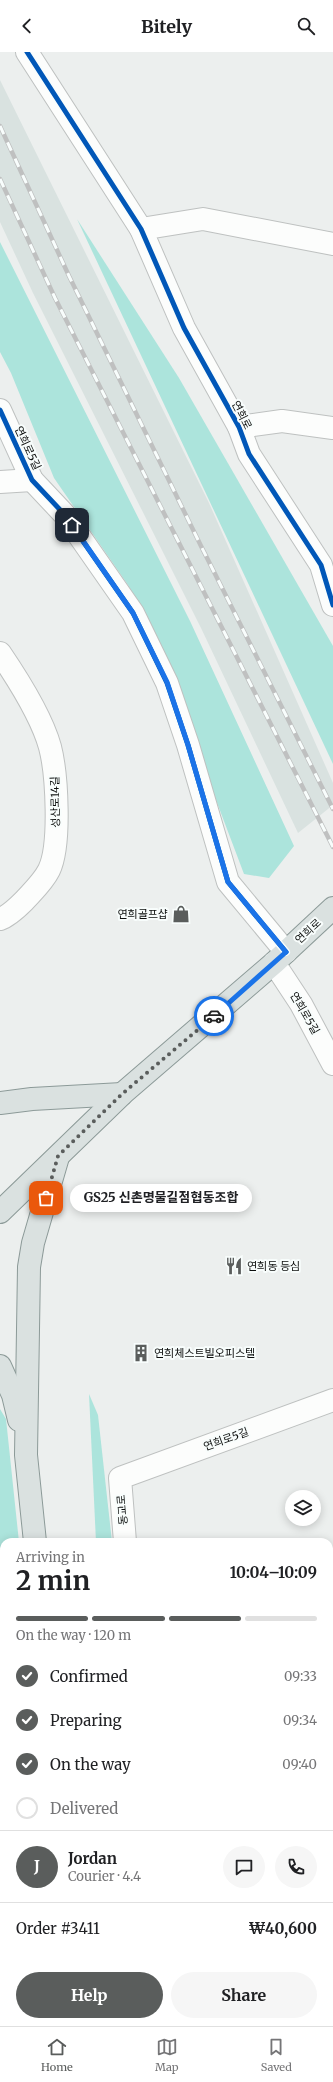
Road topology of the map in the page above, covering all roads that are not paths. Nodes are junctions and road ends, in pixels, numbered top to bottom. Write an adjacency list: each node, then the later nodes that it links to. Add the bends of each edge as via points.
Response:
1 (27, 52): 2 (street, 연희로)
2 (141, 229): 3 (street, via 203,219); 5 (street, 연희로, via 184,328)
3 (333, 244)
4 (0, 410): 7 (street, 연희로5길)
5 (239, 428): 6 (street, 연희로, via 282,421); 9 (street, 연희로, via 249,454)
6 (333, 428)
7 (32, 480): 8 (street); 14 (street, 연희로5길, via 64,514 133,613 167,682 228,882)
8 (0, 482)
9 (327, 565): 10 (street, 연희로)
10 (333, 605)
11 (0, 653): 13 (street, 성산로14길, via 30,703 50,746 57,793 54,857 49,870 40,885 18,907)
12 (333, 908): 14 (main road, 연희로)
13 (0, 919)
14 (280, 958): 15 (street, 연희로5길); 16 (main road, 연희로)
15 (333, 1064)
16 (122, 1094): 17 (main road); 18 (main road, 연희로)
17 (0, 1103)
18 (58, 1156): 19 (main road, 연희로); 22 (main road, via 33,1243 29,1267)
19 (0, 1212)
20 (0, 1366): 22 (main road, via 13,1395)
21 (333, 1400): 23 (street, 연희로5길)
22 (26, 1455): 24 (main road)
23 (120, 1478): 25 (street, 동교로)
24 (34, 1538)
25 (125, 1538)

